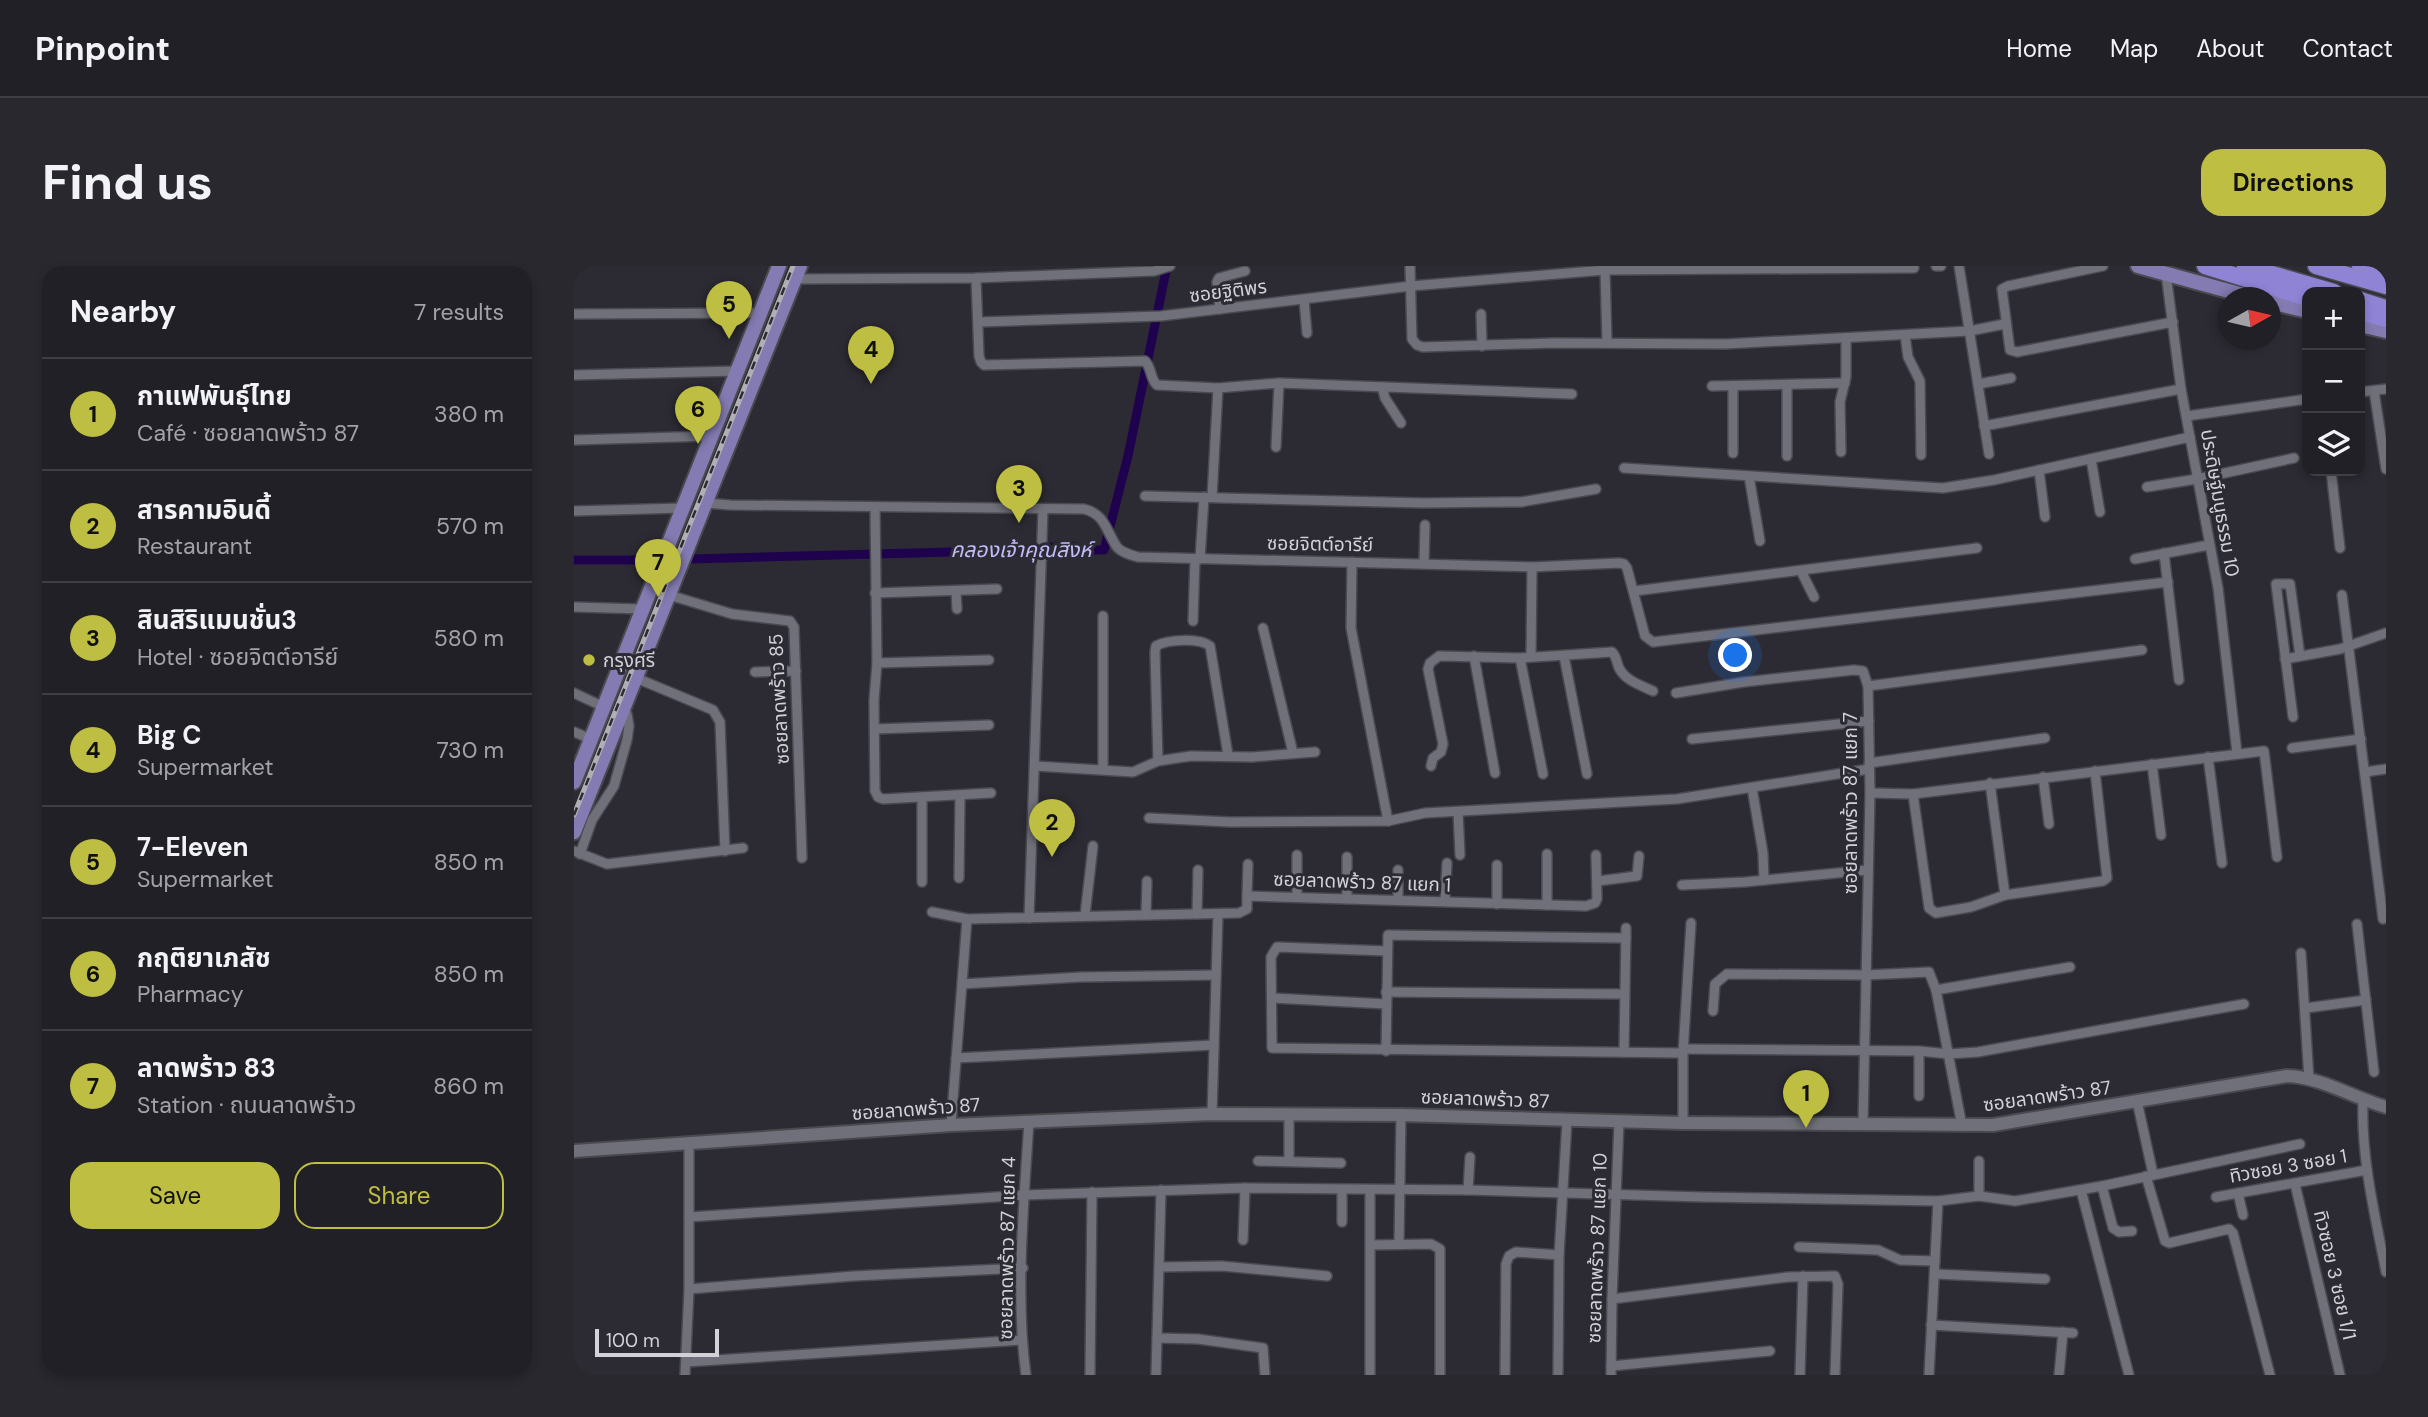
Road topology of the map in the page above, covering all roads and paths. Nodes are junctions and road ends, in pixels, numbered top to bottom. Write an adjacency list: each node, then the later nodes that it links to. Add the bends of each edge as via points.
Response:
1 (779, 266): 29 (main road)
2 (1410, 266): 18 (street)
3 (2103, 266): 36 (street, via 2004,287)
4 (2138, 266): 15 (main road)
5 (2205, 266): 22 (highway)
6 (2245, 266): 20 (highway)
7 (2316, 266): 19 (highway)
8 (2360, 266): 16 (highway)
9 (1166, 267): 17 (street)
10 (1914, 268): 12 (street, ซอยฐิติพร)
11 (1959, 268): 38 (street)
12 (1605, 270): 18 (street, ซอยฐิติพร); 43 (street)
13 (1245, 271): 27 (street, via 1219,278)
14 (797, 273): 17 (street); 86 (main road)
15 (2166, 274): 21 (main road); 35 (street, ประดิษฐ์มนูธรรม 10)
16 (2386, 274)
17 (976, 278): 34 (street)
18 (1411, 286): 23 (street, ซอยฐิติพร); 44 (street, via 1414,343 1423,347)
19 (2386, 286)
20 (2317, 287)
21 (2218, 288)
22 (2302, 296)
23 (1304, 300): 27 (street, ซอยฐิติพร); 40 (street)
24 (2365, 302): 26 (highway)
25 (2281, 305): 28 (main road)
26 (2386, 308)
27 (1220, 309): 34 (street, ซอยฐิติพร, via 1157,316)
28 (2302, 310)
29 (760, 313): 31 (street); 45 (main road)
30 (2365, 313): 33 (highway)
31 (574, 314)
32 (1481, 314): 44 (street)
33 (2386, 319)
34 (979, 322): 55 (street, via 979,356 984,365 1148,364 1157,385)
35 (2173, 322): 36 (street, via 2017,352 2008,346); 57 (street, ประดิษฐ์มนูธรรม 10)
36 (2005, 324): 38 (street)
37 (2365, 326): 39 (main road)
38 (1969, 331): 41 (street); 50 (street)
39 (2386, 331)
40 (1307, 332)
41 (1905, 335): 42 (street); 72 (street, via 1908,357 1920,381)
42 (1846, 338): 43 (street); 49 (street)
43 (1606, 343): 44 (street)
44 (1482, 346)
45 (737, 371): 46 (street); 65 (main road)
46 (574, 375)
47 (2011, 378): 50 (street)
48 (1279, 383): 54 (street); 55 (street); 68 (street)
49 (1845, 383): 51 (street); 69 (street, via 1840,402)
50 (1978, 384): 64 (street)
51 (1787, 385): 53 (street); 73 (street)
52 (1712, 386): 53 (street)
53 (1733, 386): 70 (street)
54 (1382, 387): 60 (street); 63 (street)
55 (1218, 388): 85 (street)
56 (2386, 388): 58 (street)
57 (2181, 389): 62 (street, ประดิษฐ์มนูธรรม 10); 64 (street)
58 (2374, 391): 59 (street); 77 (street)
59 (2365, 392)
60 (1572, 394)
61 (2302, 400): 62 (street)
62 (2187, 416): 66 (street, ประดิษฐ์มนูธรรม 10)
63 (1401, 423)
64 (1984, 426): 71 (street)
65 (711, 436): 67 (street); 88 (main road)
66 (2190, 437): 75 (street); 81 (street, ประดิษฐ์มนูธรรม 10)
67 (574, 440)
68 (1276, 447)
69 (1841, 452)
70 (1733, 453)
71 (1989, 454)
72 (1921, 455)
73 (1787, 456)
74 (2294, 458): 81 (street)
75 (2091, 459): 78 (street); 91 (street)
76 (1624, 468): 79 (street)
77 (2386, 469)
78 (2039, 470): 79 (street, via 1943,488); 92 (street)
79 (1749, 476): 94 (street)
80 (2332, 476): 97 (street)
81 (2197, 480): 82 (street); 95 (street, ประดิษฐ์มนูธรรม 10)
82 (2147, 487)
83 (1596, 489): 85 (street, via 1514,502)
84 (1145, 496): 85 (street)
85 (1208, 497): 99 (street)
86 (706, 503): 87 (street, ซอยจิตต์อารีย์); 110 (main road)
87 (875, 507): 89 (street, ซอยจิตต์อารีย์); 109 (street)
88 (682, 508): 90 (street); 114 (main road)
89 (1043, 509): 99 (street, ซอยจิตต์อารีย์, via 1090,510 1110,531 1117,547 1138,557); 156 (street)
90 (574, 511)
91 (2100, 512)
92 (2045, 517)
93 (1424, 525): 102 (street)
94 (1760, 541)
95 (2209, 545): 98 (street); 151 (street, ประดิษฐ์มนูธรรม 10)
96 (1977, 548): 104 (street)
97 (2340, 548)
98 (2164, 553): 100 (street); 105 (street)
99 (1197, 559): 101 (street, ซอยจิตต์อารีย์); 117 (street)
100 (2135, 559)
101 (1352, 562): 102 (street, ซอยจิตต์อารีย์); 177 (street, via 1351,628)
102 (1424, 564): 103 (street, ซอยจิตต์อารีย์)
103 (1532, 567): 108 (street, ซอยจิตต์อารีย์, via 1625,564); 125 (street)
104 (1801, 571): 108 (street); 112 (street)
105 (2168, 582): 108 (street, via 1653,642 1645,636); 132 (street)
106 (996, 589): 107 (street)
107 (956, 591): 109 (street); 115 (street)
108 (1634, 592)
109 (875, 593): 128 (street)
110 (669, 595): 129 (street, ซอยลาดพร้าว 85, via 732,614 790,621); 131 (main road)
111 (2342, 595): 120 (street)
112 (1814, 597)
113 (574, 607): 114 (street)
114 (642, 609): 137 (main road)
115 (957, 609)
116 (1103, 616): 159 (street)
117 (1193, 621)
118 (1263, 628): 150 (street)
119 (2386, 633): 120 (street)
120 (2349, 644): 124 (street); 147 (street)
121 (2142, 650): 133 (street)
122 (1474, 656): 125 (street); 157 (street, via 1438,656 1430,663 1443,744); 163 (street)
123 (1564, 656): 125 (street); 134 (street, via 1612,652 1629,680); 165 (street)
124 (2300, 656): 126 (street); 126 (street, via 2290,584 2276,584)
125 (1525, 657): 164 (street)
126 (2286, 659): 139 (street)
127 (989, 660): 128 (street)
128 (877, 663): 142 (street)
129 (796, 671): 130 (street); 192 (street, ซอยลาดพร้าว 85)
130 (755, 672)
131 (635, 678): 138 (main road); 183 (street, via 717,715)
132 (2179, 680)
133 (1868, 686): 136 (street, ซอยลาดพร้าว 87 แยก 7, via 1860,670); 140 (street, ซอยลาดพร้าว 87 แยก 7)
134 (1653, 691)
135 (574, 693): 137 (street)
136 (1676, 693)
137 (604, 707): 145 (main road)
138 (622, 712): 179 (main road); 184 (street, via 627,714 629,726 619,771)
139 (2293, 717)
140 (1869, 721): 146 (street); 158 (street, ซอยลาดพร้าว 87 แยก 7)
141 (989, 725): 142 (street)
142 (875, 729): 174 (street, via 877,797)
143 (574, 732): 145 (street)
144 (2045, 738): 158 (street)
145 (591, 739): 167 (main road)
146 (1692, 739)
147 (2361, 739): 148 (street); 162 (street)
148 (2292, 748)
149 (1315, 752): 150 (street)
150 (1293, 753): 152 (street)
151 (2236, 753): 153 (street); 191 (street, via 2264,751)
152 (1228, 755): 154 (street); 154 (street, via 1210,646 1163,642 1154,652)
153 (2208, 757): 155 (street); 194 (street)
154 (1158, 761): 159 (street, via 1133,772)
155 (2152, 764): 161 (street); 180 (street)
156 (1035, 766): 159 (street); 219 (street)
157 (1431, 766)
158 (1869, 766): 169 (street); 171 (street, ซอยลาดพร้าว 87 แยก 7)
159 (1102, 769)
160 (2386, 769): 162 (street)
161 (2095, 771): 166 (street); 206 (street, via 2107,878)
162 (2365, 772): 221 (street)
163 (1495, 773)
164 (1542, 774)
165 (1587, 774)
166 (2043, 777): 168 (street); 178 (street)
167 (574, 782)
168 (1990, 783): 172 (street); 206 (street)
169 (1752, 788): 175 (street, via 1632,803); 201 (street)
170 (991, 793): 173 (street)
171 (1870, 793): 172 (street); 199 (street, ซอยลาดพร้าว 87 แยก 7)
172 (1913, 793): 206 (street, via 1932,912 1970,907)
173 (960, 796): 174 (street); 200 (street)
174 (922, 797): 204 (street)
175 (1458, 811): 177 (street); 187 (street)
176 (1149, 818): 177 (street)
177 (1388, 821)
178 (2049, 824)
179 (574, 832)
180 (2161, 835)
181 (1093, 846): 218 (street)
182 (743, 848): 183 (street)
183 (725, 851): 184 (street, via 607,864)
184 (577, 852)
185 (1547, 854): 213 (street)
186 (1297, 855): 208 (street)
187 (1460, 855)
188 (1596, 855): 203 (street)
189 (1639, 856): 203 (street, via 1637,876)
190 (1348, 857): 209 (street)
191 (2277, 857)
192 (802, 858)
193 (1447, 863): 211 (street)
194 (2222, 863)
195 (1248, 864): 207 (street)
196 (1497, 865): 212 (street)
197 (1198, 870): 216 (street)
198 (1398, 870): 210 (street)
199 (1868, 870): 201 (street); 228 (street, ซอยลาดพร้าว 87 แยก 7)
200 (959, 878)
201 (1765, 880): 205 (street)
202 (1147, 881): 215 (street)
203 (1598, 881): 213 (street, ซอยลาดพร้าว 87 แยก 1, via 1592,905)
204 (922, 882)
205 (1682, 885)
206 (2005, 895)
207 (1247, 896): 208 (street, ซอยลาดพร้าว 87 แยก 1); 217 (street, ซอยลาดพร้าว 87 แยก 1, via 1244,912)
208 (1297, 897): 209 (street, ซอยลาดพร้าว 87 แยก 1)
209 (1347, 898): 210 (street, ซอยลาดพร้าว 87 แยก 1)
210 (1398, 899): 211 (street, ซอยลาดพร้าว 87 แยก 1)
211 (1445, 901): 212 (street, ซอยลาดพร้าว 87 แยก 1)
212 (1497, 904): 213 (street, ซอยลาดพร้าว 87 แยก 1)
213 (1547, 905)
214 (932, 912): 220 (street, ซอยลาดพร้าว 87 แยก 1)
215 (1146, 914): 216 (street, ซอยลาดพร้าว 87 แยก 1); 218 (street, ซอยลาดพร้าว 87 แยก 1)
216 (1197, 914): 217 (street, ซอยลาดพร้าว 87 แยก 1)
217 (1218, 914): 227 (street)
218 (1085, 915): 219 (street, ซอยลาดพร้าว 87 แยก 1)
219 (1029, 918): 220 (street, ซอยลาดพร้าว 87 แยก 1)
220 (967, 919): 229 (street)
221 (2383, 919)
222 (1691, 923): 241 (street)
223 (2357, 924): 234 (street)
224 (1387, 951): 231 (street); 232 (street, via 1388,935 1626,933); 233 (street, via 1277,947 1271,957)
225 (2301, 953): 237 (street)
226 (2070, 967): 230 (street)
227 (1216, 975): 229 (street, via 1081,976); 239 (street)
228 (1866, 975): 230 (street, via 1924,970 1932,974); 238 (street, via 1727,974 1715,984); 244 (street, ซอยลาดพร้าว 87 แยก 7)
229 (962, 984): 246 (street)
230 (1936, 990): 245 (street)
231 (1386, 992): 232 (street); 235 (street)
232 (1624, 994): 243 (street)
233 (1272, 998): 235 (street); 240 (street, via 1272,1048)
234 (2366, 1000): 237 (street); 247 (street)
235 (1386, 1004): 240 (street)
236 (2244, 1004): 245 (street)
237 (2306, 1008): 248 (street)
238 (1713, 1011)
239 (1214, 1045): 246 (street); 253 (street)
240 (1386, 1051): 243 (street)
241 (1683, 1051): 243 (street); 244 (street); 259 (street)
242 (1919, 1051): 244 (street); 245 (street); 249 (street)
243 (1623, 1052)
244 (1864, 1052): 261 (street, ซอยลาดพร้าว 87 แยก 7)
245 (1949, 1054): 262 (street)
246 (956, 1058): 260 (street)
247 (2374, 1072)
248 (2309, 1079): 250 (street, ซอยลาดพร้าว 87, via 2276,1077); 251 (street, ซอยลาดพร้าว 87)
249 (1919, 1096)
250 (2137, 1101): 262 (street, ซอยลาดพร้าว 87, via 2016,1122); 272 (street)
251 (2363, 1101): 252 (street, ซอยลาดพร้าว 87); 271 (street)
252 (2386, 1107)
253 (1212, 1114): 254 (street, ซอยลาดพร้าว 87); 256 (street, ซอยลาดพร้าว 87)
254 (1289, 1114): 255 (street, ซอยลาดพร้าว 87); 268 (street)
255 (1401, 1115): 257 (street, ซอยลาดพร้าว 87); 281 (street)
256 (1028, 1121): 260 (street, ซอยลาดพร้าว 87); 285 (street, ซอยลาดพร้าว 87 แยก 4)
257 (1567, 1121): 258 (street, ซอยลาดพร้าว 87); 283 (street)
258 (1619, 1122): 259 (street, ซอยลาดพร้าว 87); 286 (street, ซอยลาดพร้าว 87 แยก 10)
259 (1683, 1123): 261 (street, ซอยลาดพร้าว 87)
260 (951, 1125): 263 (street, ซอยลาดพร้าว 87)
261 (1863, 1125): 262 (street, ซอยลาดพร้าว 87)
262 (1962, 1126)
263 (689, 1144): 265 (street, ซอยลาดพร้าว 87); 291 (street)
264 (2300, 1144): 272 (street)
265 (574, 1151)
266 (1470, 1157): 276 (street)
267 (1258, 1161): 268 (street)
268 (1289, 1161): 270 (street)
269 (1979, 1161): 287 (street)
270 (1341, 1163)
271 (2367, 1170): 273 (street, ทิวซอย 3 ซอย 1); 302 (street)
272 (2150, 1175): 274 (street); 331 (street, via 2165,1241 2233,1233)
273 (2295, 1184): 284 (street, ทิวซอย 3 ซอย 1); 332 (street, ทิวซอย 3 ซอย 1/1)
274 (2102, 1186): 277 (street); 293 (street, via 2113,1228)
275 (1245, 1188): 278 (street); 279 (street); 294 (street)
276 (1468, 1189): 281 (street); 283 (street)
277 (2081, 1189): 287 (street, via 2015,1201); 330 (street)
278 (1161, 1190): 282 (street); 300 (street)
279 (1342, 1190): 280 (street); 292 (street)
280 (1370, 1190): 281 (street); 296 (street)
281 (1399, 1191): 295 (street)
282 (1092, 1192): 285 (street); 319 (street)
283 (1563, 1193): 286 (street); 298 (street)
284 (2238, 1193): 288 (street, ทิวซอย 3 ซอย 1); 290 (street)
285 (1024, 1195): 291 (street); 301 (street, ซอยลาดพร้าว 87 แยก 4)
286 (1617, 1195): 289 (street); 308 (street, ซอยลาดพร้าว 87 แยก 10)
287 (1979, 1196): 289 (street)
288 (2216, 1197)
289 (1938, 1200): 299 (street)
290 (2244, 1215)
291 (689, 1217): 307 (street)
292 (1342, 1222)
293 (2132, 1231)
294 (1243, 1240)
295 (1399, 1244): 296 (street); 323 (street, via 1431,1244 1440,1249)
296 (1370, 1245): 322 (street)
297 (1799, 1247): 299 (street, via 1878,1250 1900,1260)
298 (1559, 1255): 324 (street, via 1516,1252 1507,1259); 325 (street)
299 (1935, 1261): 303 (street)
300 (1159, 1267): 304 (street, via 1222,1266); 312 (street)
301 (1023, 1268): 307 (street); 313 (street, ซอยลาดพร้าว 87 แยก 4)
302 (2386, 1272)
303 (1935, 1274): 306 (street); 309 (street)
304 (1327, 1276)
305 (1803, 1276): 308 (street); 326 (street); 327 (street, via 1838,1279)
306 (2045, 1279)
307 (688, 1289): 315 (street)
308 (1612, 1299): 316 (street, ซอยลาดพร้าว 87 แยก 10)
309 (1931, 1325): 310 (street); 328 (street)
310 (2063, 1332): 311 (street); 329 (street)
311 (2073, 1333)
312 (1157, 1338): 320 (street); 321 (street, via 1263,1348)
313 (1021, 1340): 315 (street); 318 (street, ซอยลาดพร้าว 87 แยก 4)
314 (1770, 1351): 316 (street)
315 (686, 1362): 317 (street)
316 (1611, 1371)
317 (685, 1375)
318 (1026, 1375)
319 (1090, 1375)
320 (1156, 1375)
321 (1265, 1375)
322 (1370, 1375)
323 (1440, 1375)
324 (1505, 1375)
325 (1558, 1375)
326 (1800, 1375)
327 (1835, 1375)
328 (1928, 1375)
329 (2059, 1375)
330 (2129, 1375)
331 (2270, 1375)
332 (2340, 1375)

